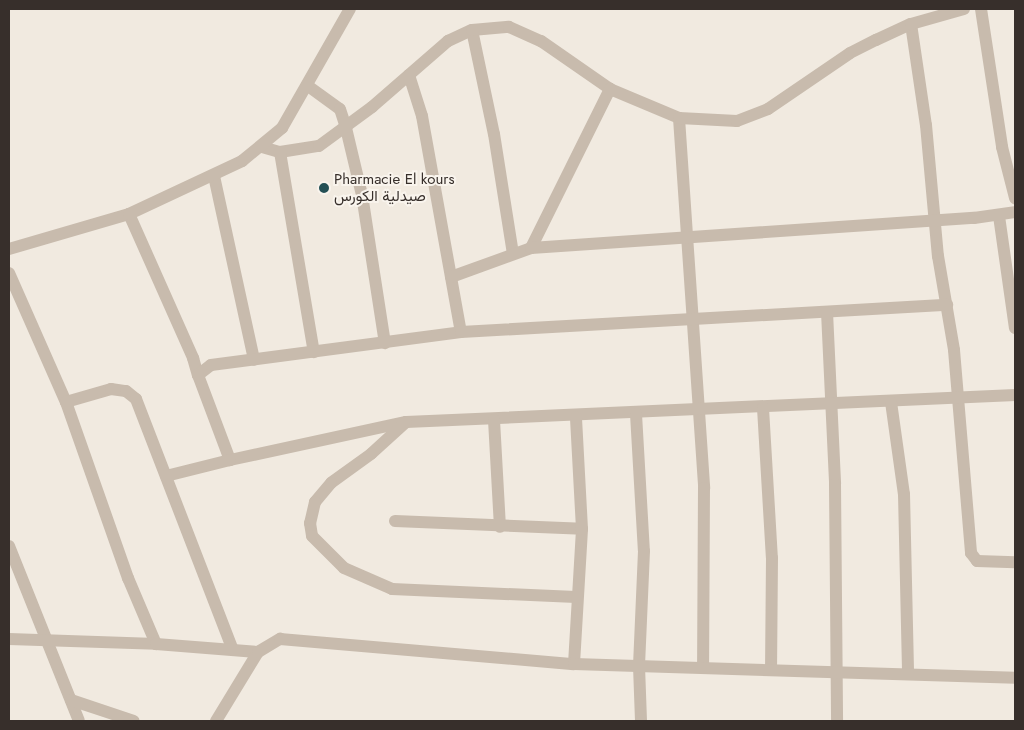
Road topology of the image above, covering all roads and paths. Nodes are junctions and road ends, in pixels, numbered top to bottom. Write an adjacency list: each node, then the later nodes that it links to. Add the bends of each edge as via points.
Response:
1 (350, 9): 7 (street)
2 (964, 9): 4 (street)
3 (981, 9): 14 (street, via 1002,147)
4 (911, 24): 9 (street, via 850,53 752,118 706,122); 18 (street, via 926,125)
5 (472, 30): 6 (street, via 448,41); 8 (street, via 509,28 542,42); 22 (street, via 494,134)
6 (409, 75): 10 (street); 24 (street, via 422,116)
7 (308, 86): 10 (street, via 340,109); 11 (street, via 282,128)
8 (610, 89): 9 (street); 20 (street)
9 (679, 118): 19 (street)
10 (346, 128): 12 (street, via 319,146); 30 (street, via 362,195)
11 (262, 147): 12 (street); 13 (street)
12 (280, 152): 31 (street)
13 (214, 176): 16 (street); 32 (street)
14 (1015, 198)
15 (1015, 212): 17 (street)
16 (129, 214): 21 (street); 33 (street)
17 (999, 216): 18 (street); 28 (street)
18 (934, 219): 19 (street); 25 (street)
19 (687, 236): 20 (street); 27 (street)
20 (531, 248): 22 (street)
21 (9, 249)
22 (513, 254): 24 (street)
23 (9, 273): 36 (street)
24 (451, 277): 29 (street)
25 (948, 305): 26 (street); 35 (street)
26 (827, 312): 27 (street); 38 (street)
27 (691, 317): 29 (street); 40 (street)
28 (1015, 328)
29 (461, 332): 30 (street)
30 (385, 343): 31 (street)
31 (314, 352): 32 (street)
32 (254, 360): 33 (street, via 211,365)
33 (198, 375): 45 (street)
34 (1015, 395): 35 (street)
35 (959, 400): 37 (street); 51 (street, via 971,553 977,561)
36 (66, 402): 46 (street, via 111,389 126,391 136,399); 55 (street, via 128,578)
37 (891, 402): 38 (street); 63 (street, via 904,494)
38 (830, 405): 39 (street); 62 (street, via 835,493)
39 (763, 408): 40 (street); 61 (street, via 772,549)
40 (698, 411): 41 (street); 60 (street, via 704,488)
41 (636, 414): 42 (street); 59 (street, via 644,552)
42 (576, 417): 43 (street); 49 (street)
43 (494, 420): 44 (street); 48 (street)
44 (406, 422): 45 (street); 52 (street, via 371,454 331,483 315,502 310,523 312,536 344,568 392,589)
45 (230, 460): 46 (street)
46 (166, 476): 56 (street)
47 (395, 521): 48 (street)
48 (500, 527): 49 (street)
49 (582, 529): 52 (street)
50 (9, 546): 54 (street)
51 (1015, 562)
52 (576, 597): 58 (street)
53 (9, 639): 54 (street)
54 (47, 639): 55 (street); 65 (street)
55 (156, 644): 56 (street)
56 (233, 650): 57 (street)
57 (258, 652): 58 (street, via 269,643 291,639); 68 (street)
58 (574, 664): 59 (street)
59 (639, 666): 60 (street); 69 (street)
60 (703, 668): 61 (street)
61 (771, 670): 62 (street)
62 (836, 673): 63 (street); 70 (street)
63 (908, 674): 64 (street)
64 (1015, 678)
65 (71, 700): 66 (street); 67 (street)
66 (79, 721)
67 (134, 721)
68 (216, 721)
69 (641, 721)
70 (837, 721)

